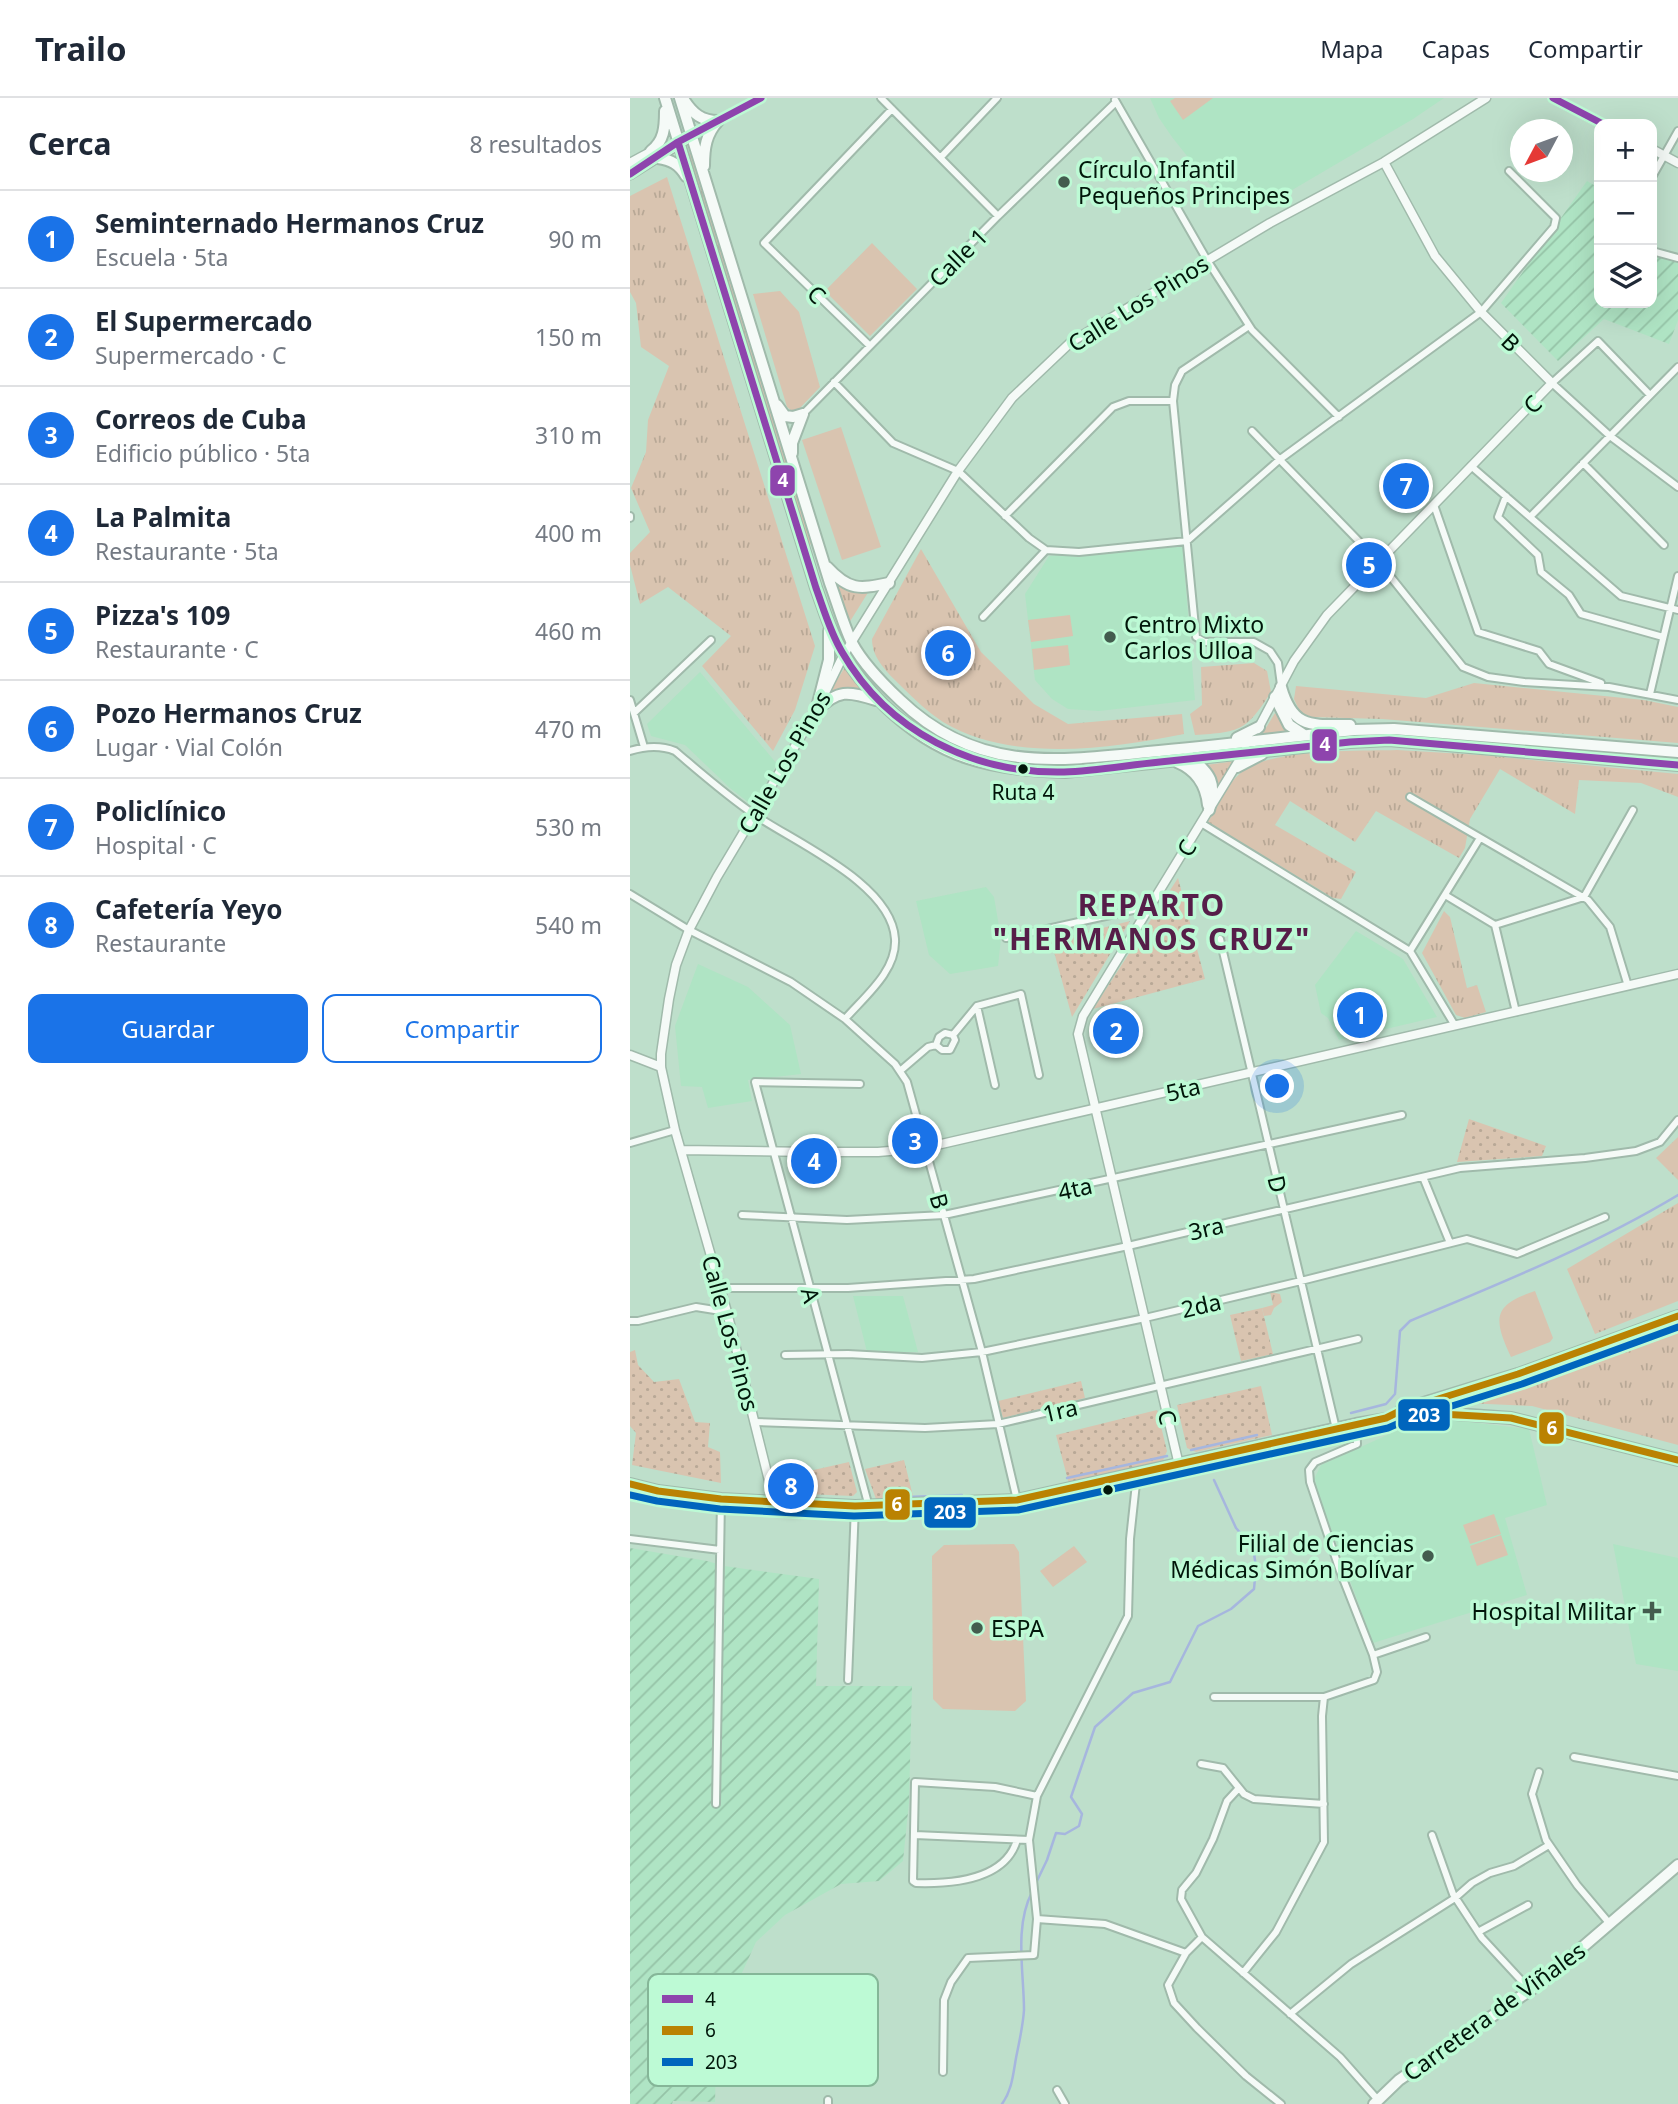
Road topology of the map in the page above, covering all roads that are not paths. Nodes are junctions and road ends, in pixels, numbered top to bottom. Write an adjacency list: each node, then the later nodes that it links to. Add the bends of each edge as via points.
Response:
1 (664, 98): 14 (main road); 16 (main road, via 663,136)
2 (682, 98): 11 (main road, via 697,116); 13 (main road)
3 (761, 98): 11 (street)
4 (881, 98): 9 (street)
5 (998, 98): 18 (street)
6 (1486, 98): 19 (street, Calle Los Pinos)
7 (1553, 98): 10 (street)
8 (1115, 100): 27 (street, Calle 1); 30 (street)
9 (892, 109): 18 (street); 33 (street, C, via 764,243)
10 (1594, 119)
11 (718, 121): 13 (street); 25 (main road, via 708,134)
12 (1678, 131): 17 (street)
13 (692, 135): 14 (main road); 25 (main road)
14 (678, 142): 16 (main road); 26 (main road)
15 (1657, 152): 17 (street)
16 (654, 154): 21 (main road); 24 (main road); 26 (main road, via 677,164)
17 (1664, 156): 20 (street); 22 (street)
18 (941, 157): 27 (street)
19 (1384, 162): 30 (street, Calle Los Pinos); 31 (street, B, via 1435,256)
20 (1678, 163)
21 (630, 164)
22 (1657, 168)
23 (1509, 171): 31 (street, via 1556,218 1554,227)
24 (630, 174)
25 (704, 175): 38 (main road)
26 (692, 187): 64 (main road)
27 (998, 216): 33 (street, Calle 1)
28 (1657, 252): 29 (street)
29 (1678, 258)
30 (1207, 260): 32 (street); 48 (street, Calle Los Pinos, via 1071,342 1012,398)
31 (1481, 312): 36 (street, B); 41 (street)
32 (1249, 326): 39 (street, via 1182,372); 41 (street)
33 (870, 346): 35 (street, Calle 1)
34 (1678, 367): 37 (street)
35 (834, 382): 40 (street, Calle 1); 48 (street, via 893,443)
36 (1552, 383): 37 (street, C, via 1598,341); 43 (street, B); 47 (street, C)
37 (1650, 395): 43 (street)
38 (772, 396): 40 (main road, via 785,416); 44 (main road)
39 (1173, 401): 52 (street, via 1129,401 1113,407); 54 (street)
40 (803, 414): 44 (main road)
41 (1339, 417): 45 (street)
42 (1252, 431): 45 (street)
43 (1610, 436): 46 (street); 49 (street, B)
44 (791, 460): 58 (main road)
45 (1279, 460): 54 (street); 57 (street)
46 (1583, 463): 53 (street); 55 (street)
47 (1471, 466): 50 (street); 51 (street, C)
48 (957, 471): 52 (street); 60 (street, Calle Los Pinos)
49 (1678, 487)
50 (1506, 496): 53 (street); 65 (street, via 1498,517 1538,555 1541,572 1569,595 1581,614)
51 (1434, 505): 57 (street, C); 69 (street, via 1478,632 1539,651 1549,664)
52 (1005, 516): 56 (street)
53 (1530, 517): 61 (street, via 1620,596)
54 (1187, 541): 56 (street, via 1079,552); 70 (street, via 1196,637 1205,642 1254,642 1270,651 1278,663)
55 (1664, 545)
56 (1046, 550): 63 (street)
57 (1378, 561): 69 (street, via 1463,667 1488,677 1524,682); 70 (street, C, via 1327,615)
58 (824, 565): 60 (main road, via 847,586); 67 (main road)
59 (1678, 576): 61 (street)
60 (890, 583): 67 (street, Calle Los Pinos)
61 (1670, 608): 62 (street); 65 (street)
62 (1678, 610)
63 (984, 617)
64 (830, 625): 68 (main road); 75 (main road, via 829,660)
65 (1663, 637): 71 (street)
66 (711, 639): 76 (street)
67 (852, 643): 68 (street, Calle Los Pinos); 84 (main road, via 882,683 918,718 951,739 991,753 1069,760)
68 (844, 656): 74 (main road); 75 (street, Calle Los Pinos)
69 (1609, 687): 71 (street)
70 (1278, 692): 77 (street, C); 78 (main road, via 1292,713 1312,724); 79 (main road, via 1289,724)
71 (1650, 694): 73 (street)
72 (630, 699): 76 (street)
73 (1678, 700)
74 (880, 701): 75 (main road, via 843,692); 90 (main road, via 907,727 942,749 984,764 1065,772)
75 (817, 711): 96 (street, Calle Los Pinos)
76 (634, 713): 83 (street)
77 (1259, 727): 80 (street, C); 82 (main road)
78 (1394, 729): 79 (main road); 88 (main road)
79 (1304, 735): 80 (main road); 81 (main road)
80 (1251, 741): 82 (main road); 87 (street, C)
81 (1318, 745): 85 (main road); 91 (main road, via 1389,740)
82 (1209, 746): 84 (main road)
83 (644, 747): 86 (street); 96 (street, via 675,751)
84 (1181, 749): 89 (main road)
85 (1271, 750): 87 (main road); 92 (main road)
86 (630, 751)
87 (1244, 752): 89 (main road); 92 (street, C)
88 (1678, 752)
89 (1192, 759): 90 (main road); 94 (main road, via 1211,779 1214,790)
90 (1175, 761): 94 (main road, via 1197,774)
91 (1678, 765)
92 (1237, 767): 94 (street, C)
93 (1410, 797): 98 (street)
94 (1209, 810): 97 (street, C)
95 (1633, 810): 101 (street)
96 (755, 815): 104 (street, Calle Los Pinos); 112 (street, via 870,890 886,909 895,940 893,956 886,972)
97 (1201, 823): 102 (street, C); 107 (street)
98 (1480, 838): 100 (street); 101 (street)
99 (630, 894): 104 (street, B)
100 (1445, 895): 103 (street); 107 (street)
101 (1584, 897): 103 (street); 109 (street, via 1610,928)
102 (1151, 905): 105 (street); 123 (street, C, via 1083,1016 1077,1034)
103 (1495, 925): 111 (street)
104 (689, 930): 112 (street, B, via 791,982); 117 (street, Calle Los Pinos, via 669,999)
105 (1006, 938)
106 (1220, 939): 119 (street, D)
107 (1410, 951): 113 (street, via 1454,1024)
108 (1678, 974): 109 (street, 5ta)
109 (1628, 986): 111 (street, 5ta)
110 (977, 1006): 114 (street); 120 (street, via 1021,994); 122 (street)
111 (1516, 1012): 113 (street, 5ta)
112 (845, 1019): 118 (street, B)
113 (1462, 1024): 119 (street, 5ta)
114 (953, 1035): 115 (street, via 945,1033); 115 (street, via 956,1040 950,1050)
115 (936, 1045): 118 (street)
116 (630, 1055): 117 (street)
117 (661, 1067): 126 (street, Calle Los Pinos)
118 (900, 1070): 129 (street, B)
119 (1251, 1073): 123 (street, 5ta); 128 (street, D)
120 (1040, 1075)
121 (860, 1084): 131 (street, A, via 755,1082)
122 (995, 1085)
123 (1095, 1109): 129 (street, 5ta); 133 (street, C)
124 (1402, 1115): 128 (street, 4ta)
125 (1678, 1121): 132 (street, 3ra, via 1660,1142 1636,1151 1460,1168)
126 (675, 1130): 127 (street); 130 (street, Calle Los Pinos)
127 (630, 1143)
128 (1268, 1143): 133 (street, 4ta); 134 (street, D)
129 (924, 1147): 131 (street, 5ta, via 878,1152); 136 (street, B)
130 (682, 1150): 131 (street, 5ta); 144 (street, Calle Los Pinos)
131 (773, 1151): 138 (street, A)
132 (1423, 1177): 134 (street, 3ra); 139 (street)
133 (1112, 1180): 136 (street, 4ta); 140 (street, C)
134 (1284, 1210): 140 (street, 3ra); 142 (street, D)
135 (742, 1215): 138 (street, 4ta)
136 (944, 1215): 138 (street, 4ta); 141 (street, B)
137 (1605, 1217): 139 (street, 2da, via 1517,1254 1468,1238)
138 (790, 1218): 143 (street, A)
139 (1451, 1243): 142 (street, 2da)
140 (1128, 1246): 141 (street, 3ra); 147 (street, C)
141 (962, 1280): 143 (street, 3ra, via 848,1288); 151 (street, B)
142 (1301, 1281): 147 (street, 2da); 150 (street, D)
143 (809, 1286): 144 (street, 3ra); 152 (street, A)
144 (720, 1288): 145 (street, Calle Los Pinos)
145 (727, 1312): 148 (street, via 696,1307); 156 (street, Calle Los Pinos)
146 (1678, 1316): 155 (main road)
147 (1145, 1318): 151 (street, 2da); 154 (street, C)
148 (630, 1321)
149 (1358, 1339): 150 (street, 1ra)
150 (1318, 1349): 154 (street, 1ra); 160 (street, D)
151 (982, 1352): 152 (street, 2da, via 922,1358); 158 (street, B)
152 (828, 1354): 153 (street, 2da); 157 (street, A)
153 (785, 1355)
154 (1161, 1386): 158 (street, 1ra); 162 (street, C)
155 (1386, 1418): 159 (main road); 161 (main road, via 1428,1412 1511,1418)
156 (754, 1422): 157 (street, 1ra); 167 (street, Calle Los Pinos)
157 (847, 1424): 158 (street, 1ra, via 925,1428); 169 (street, A)
158 (998, 1424): 166 (street, B)
159 (1356, 1424): 160 (main road); 173 (street, via 1357,1444 1309,1469)
160 (1336, 1429): 162 (main road)
161 (1678, 1460)
162 (1178, 1465): 163 (main road)
163 (1136, 1474): 166 (main road); 182 (street, via 1128,1616)
164 (630, 1484): 165 (main road)
165 (721, 1499): 167 (main road); 171 (street)
166 (1017, 1500): 169 (main road)
167 (774, 1502): 168 (main road)
168 (855, 1506): 169 (main road); 174 (street)
169 (869, 1507)
170 (630, 1539): 171 (street)
171 (720, 1550): 183 (street)
172 (1426, 1637): 173 (street)
173 (1373, 1656): 176 (street, via 1374,1680)
174 (848, 1680)
175 (1214, 1697): 176 (street)
176 (1324, 1697): 184 (street)
177 (1574, 1757): 180 (street)
178 (1201, 1763): 181 (street, via 1223,1768)
179 (1539, 1772): 189 (street, via 1531,1794)
180 (1678, 1776)
181 (1239, 1788): 184 (street, via 1254,1800); 196 (street, via 1227,1801 1196,1873 1182,1890 1181,1899)
182 (1037, 1796): 185 (street, via 995,1787 915,1782); 187 (street)
183 (716, 1804)
184 (1324, 1804): 198 (street, via 1324,1842 1276,1932)
185 (915, 1835): 188 (street); 188 (street, via 916,1884 951,1884 995,1869)
186 (1432, 1835): 191 (street)
187 (1029, 1839): 188 (street); 193 (street)
188 (1017, 1840)
189 (1549, 1845): 191 (street, via 1514,1866 1481,1878); 194 (street)
190 (1678, 1865): 194 (main road, Carretera de Viñales)
191 (1455, 1898): 195 (street); 200 (street, via 1376,1947)
192 (1528, 1905): 195 (street)
193 (1037, 1919): 197 (street, via 1105,1924); 201 (street, via 1034,1955 968,1958 951,1982 944,2000)
194 (1610, 1924): 199 (main road, Carretera de Viñales)
195 (1478, 1932): 199 (street)
196 (1202, 1937): 197 (street); 198 (street)
197 (1186, 1953): 205 (street, via 1168,1984 1174,2003 1246,2076)
198 (1243, 1973): 200 (street)
199 (1530, 1990): 203 (main road, Carretera de Viñales, via 1399,2080)
200 (1290, 2014): 203 (street, via 1340,2057)
201 (943, 2072)
202 (1057, 2090): 204 (street)
203 (1376, 2102)
204 (1065, 2104)
205 (1281, 2104)

